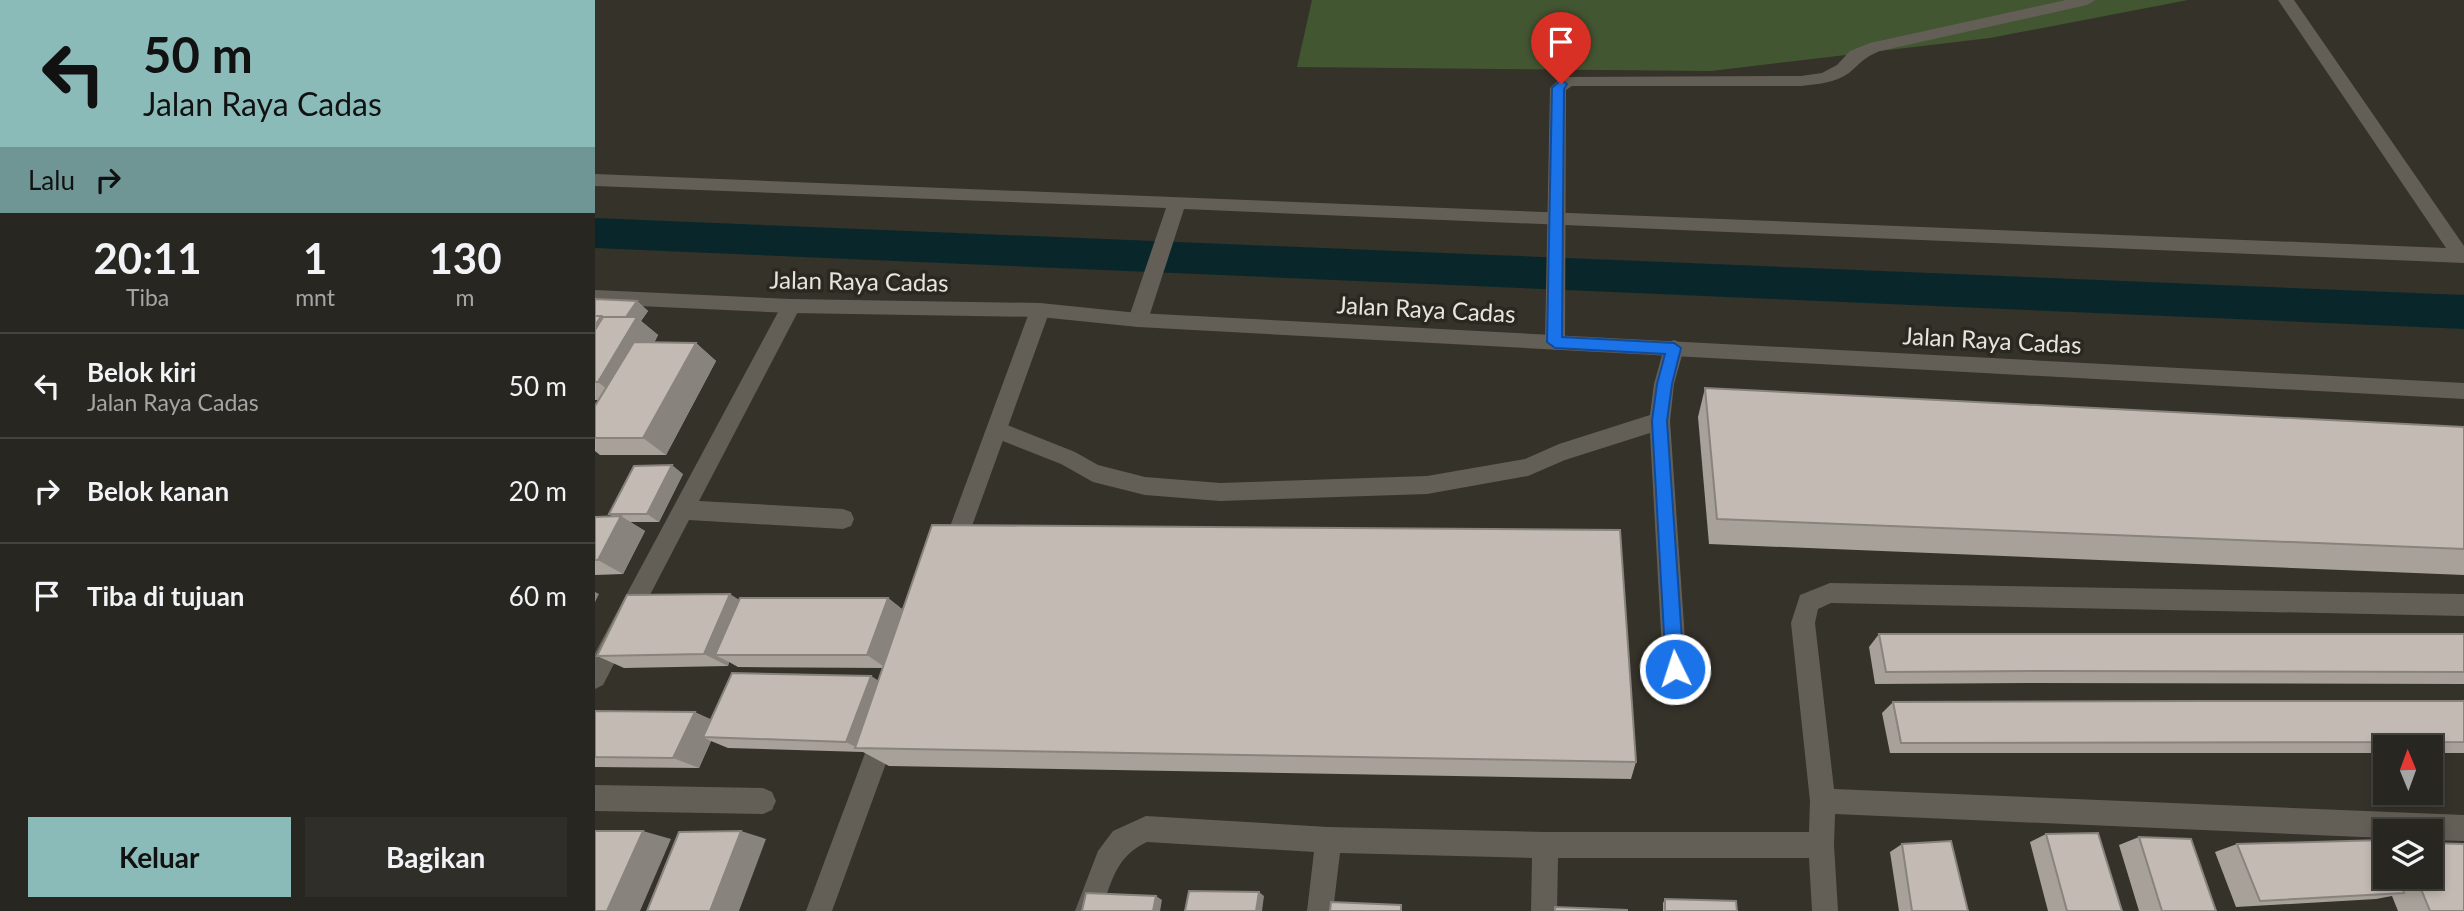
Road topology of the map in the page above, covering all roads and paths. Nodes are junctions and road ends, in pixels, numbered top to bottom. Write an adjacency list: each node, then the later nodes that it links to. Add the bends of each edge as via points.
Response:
1 (2087, 0): 5 (street, via 1876,47 1856,55 1826,78 1568,81 1558,88)
2 (2287, 0): 6 (street)
3 (595, 180): 4 (street)
4 (1176, 207): 5 (street); 10 (street)
5 (1557, 226): 6 (street); 11 (street)
6 (2462, 256)
7 (595, 297): 8 (street, Jalan Raya Cadas)
8 (791, 306): 9 (street, Jalan Raya Cadas); 16 (street)
9 (1040, 310): 10 (street, Jalan Raya Cadas); 15 (street)
10 (1138, 320): 11 (street, Jalan Raya Cadas)
11 (1555, 332): 12 (street, Jalan Raya Cadas)
12 (1674, 348): 13 (street, Jalan Raya Cadas); 14 (street)
13 (2464, 391)
14 (1660, 421): 15 (street, via 1496,474 1427,485 1220,492 1145,486 1093,473); 20 (street)
15 (997, 430): 18 (street)
16 (683, 510): 17 (street); 21 (street)
17 (843, 519)
18 (944, 573)
19 (2464, 605): 24 (street, via 1830,593 1808,602 1803,623)
20 (1675, 669)
21 (595, 677)
22 (891, 716): 30 (street)
23 (595, 798): 25 (street)
24 (1823, 801): 26 (street); 29 (street)
25 (763, 802)
26 (2464, 828)
27 (1328, 840): 28 (street); 31 (street, via 1146,830 1122,841 1107,860); 32 (street)
28 (1545, 845): 29 (street); 33 (street)
29 (1821, 845): 34 (street)
30 (819, 911)
31 (1087, 911)
32 (1320, 911)
33 (1544, 911)
34 (1825, 911)

